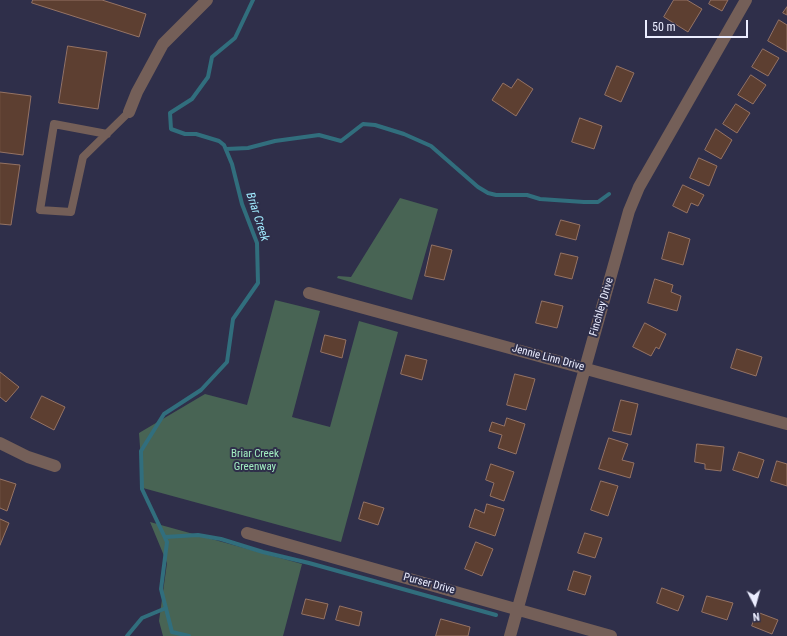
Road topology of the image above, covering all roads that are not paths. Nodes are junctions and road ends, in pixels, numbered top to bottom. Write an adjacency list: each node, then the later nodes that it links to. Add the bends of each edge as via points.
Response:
1 (746, 0): 6 (street, Finchley Drive, via 639,187 629,211)
2 (204, 1): 3 (street, via 163,44)
3 (129, 112): 4 (lane)
4 (107, 134): 4 (lane, via 82,157 71,212 40,210 54,124)
5 (308, 293): 6 (street, Jennie Linn Drive)
6 (585, 368): 7 (street, Jennie Linn Drive); 11 (street, Finchley Drive)
7 (787, 424)
8 (0, 443): 9 (street, via 28,457)
9 (55, 466)
10 (247, 534): 11 (street, Purser Drive)
11 (518, 610): 12 (street, Finchley Drive); 13 (street, Purser Drive)
12 (510, 636)
13 (611, 636)

